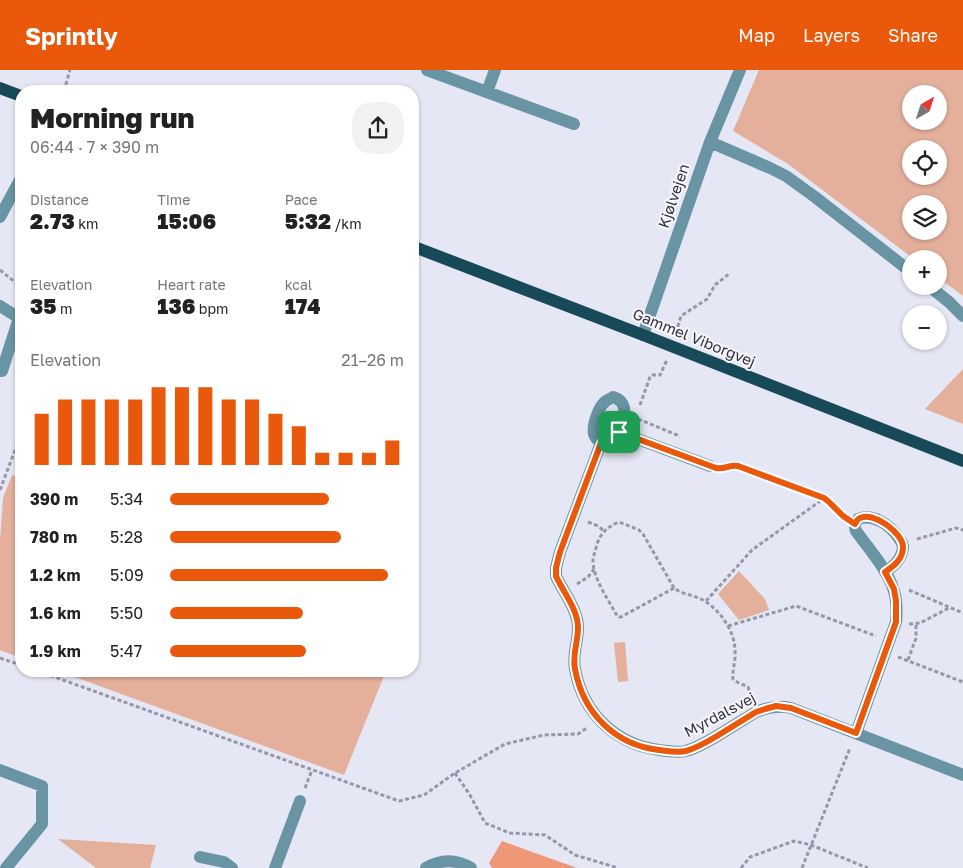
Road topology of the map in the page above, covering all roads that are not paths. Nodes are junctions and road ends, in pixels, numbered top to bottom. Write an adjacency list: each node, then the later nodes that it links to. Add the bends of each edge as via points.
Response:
1 (427, 70): 5 (street)
2 (495, 70): 5 (street)
3 (740, 70): 8 (street, Kjølvejen)
4 (0, 88): 6 (main road)
5 (487, 92): 7 (street)
6 (15, 94)
7 (574, 124)
8 (710, 142): 12 (street, via 786,176); 18 (street, Kjølvejen)
9 (15, 189): 10 (street)
10 (0, 217)
11 (419, 249): 18 (main road, Gammel Viborgvej)
12 (902, 265)
13 (940, 295): 16 (street)
14 (0, 306): 15 (street)
15 (15, 315)
16 (963, 316)
17 (15, 330): 19 (street)
18 (643, 335): 22 (main road, Gammel Viborgvej)
19 (0, 370)
20 (619, 432): 21 (street, via 608,442); 21 (street, via 626,414 625,407 618,399 606,400 594,424 593,433); 23 (street)
21 (601, 443): 25 (street, Myrdalsvej, via 556,568 556,576 577,618 574,655 580,688 599,719 624,740 666,751 697,747 756,712 776,706 791,708)
22 (963, 461)
23 (710, 466)
24 (885, 572): 24 (street, via 897,562 902,543 886,524 861,517 854,528); 25 (street, via 894,589 896,622)
25 (856, 733): 27 (street, Myrdalsvej)
26 (0, 770): 30 (street, via 42,786 42,824)
27 (963, 775)
28 (300, 801): 32 (street)
29 (200, 857): 31 (street, via 224,862)
30 (6, 868)
31 (232, 868)
32 (275, 868)
33 (426, 868): 34 (street, via 442,861)
34 (471, 868)

